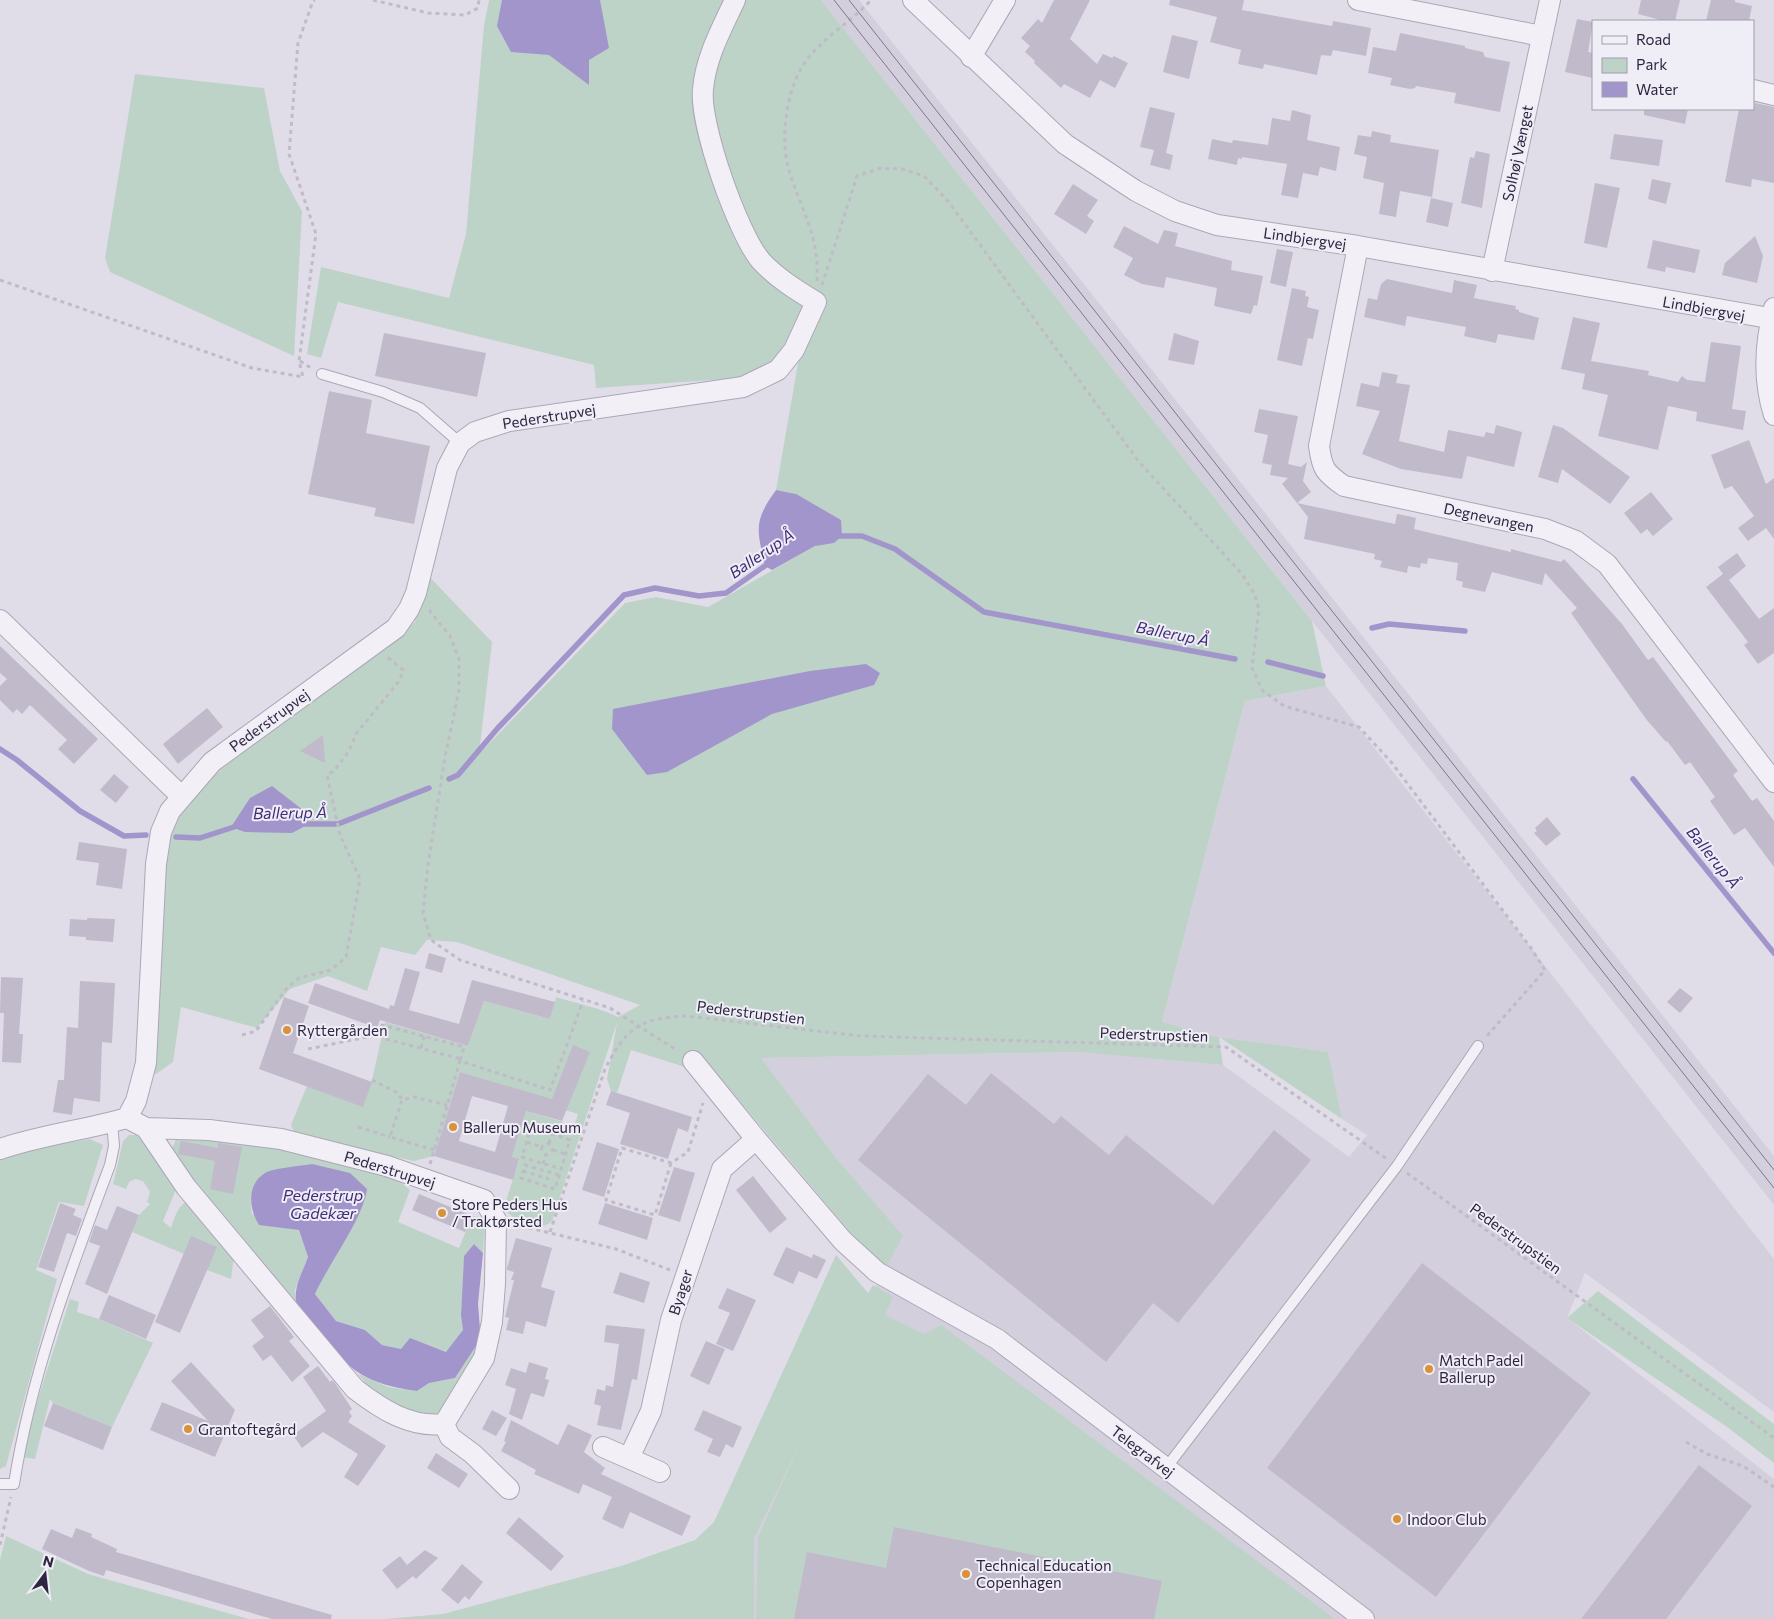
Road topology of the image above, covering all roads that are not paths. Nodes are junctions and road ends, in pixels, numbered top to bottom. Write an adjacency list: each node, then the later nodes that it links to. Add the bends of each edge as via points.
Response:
1 (735, 0): 15 (street, Pederstrupvej, via 707,60 702,92 706,129 742,229 761,260 789,286 816,302 794,350 778,370 743,387 509,421 475,432)
2 (913, 0): 7 (street, Lindbjergvej)
3 (1005, 0): 7 (street)
4 (1358, 0): 6 (street)
5 (1550, 0): 6 (street, Solhøj Vænget)
6 (1542, 36): 11 (street, Solhøj Vænget)
7 (971, 57): 10 (street, Lindbjergvej, via 1065,144 1136,191 1175,211 1217,225)
8 (1754, 90): 9 (street)
9 (1774, 95)
10 (1358, 246): 11 (street, Lindbjergvej); 17 (street, Degnevangen, via 1319,446 1321,463 1327,475 1344,486 1545,529 1576,541 1607,564)
11 (1492, 271): 12 (street, Lindbjergvej)
12 (1773, 315): 14 (street, via 1766,364 1769,400)
13 (322, 374): 15 (lane, via 382,392 420,408)
14 (1774, 415)
15 (460, 442): 18 (street, Pederstrupvej, via 447,468 416,593 396,628 212,762)
16 (0, 620): 18 (street)
17 (1774, 782)
18 (181, 796): 21 (street, Pederstrupvej, via 161,832 157,856 146,1063 136,1101)
19 (1478, 1046): 28 (lane, via 1397,1166)
20 (693, 1061): 23 (street)
21 (120, 1120): 22 (street, Pederstrupvej); 24 (street); 30 (lane, via 110,1165 66,1283 32,1392 14,1484)
22 (146, 1128): 25 (street, Pederstrupvej, via 186,1187 356,1389 380,1408 412,1422); 25 (street, Pederstrupvej, via 209,1130 280,1139 387,1166 484,1200 496,1220 492,1322 484,1358)
23 (756, 1139): 27 (street, Byager, via 722,1169 671,1320 651,1411); 28 (street, Telegrafvej, via 843,1241 877,1272 997,1340)
24 (0, 1149)
25 (444, 1424): 31 (street, via 450,1437)
26 (603, 1447): 27 (street)
27 (629, 1458): 29 (street)
28 (1166, 1468): 32 (street, Telegrafvej)
29 (660, 1472)
30 (0, 1484)
31 (510, 1489)
32 (1364, 1619)

